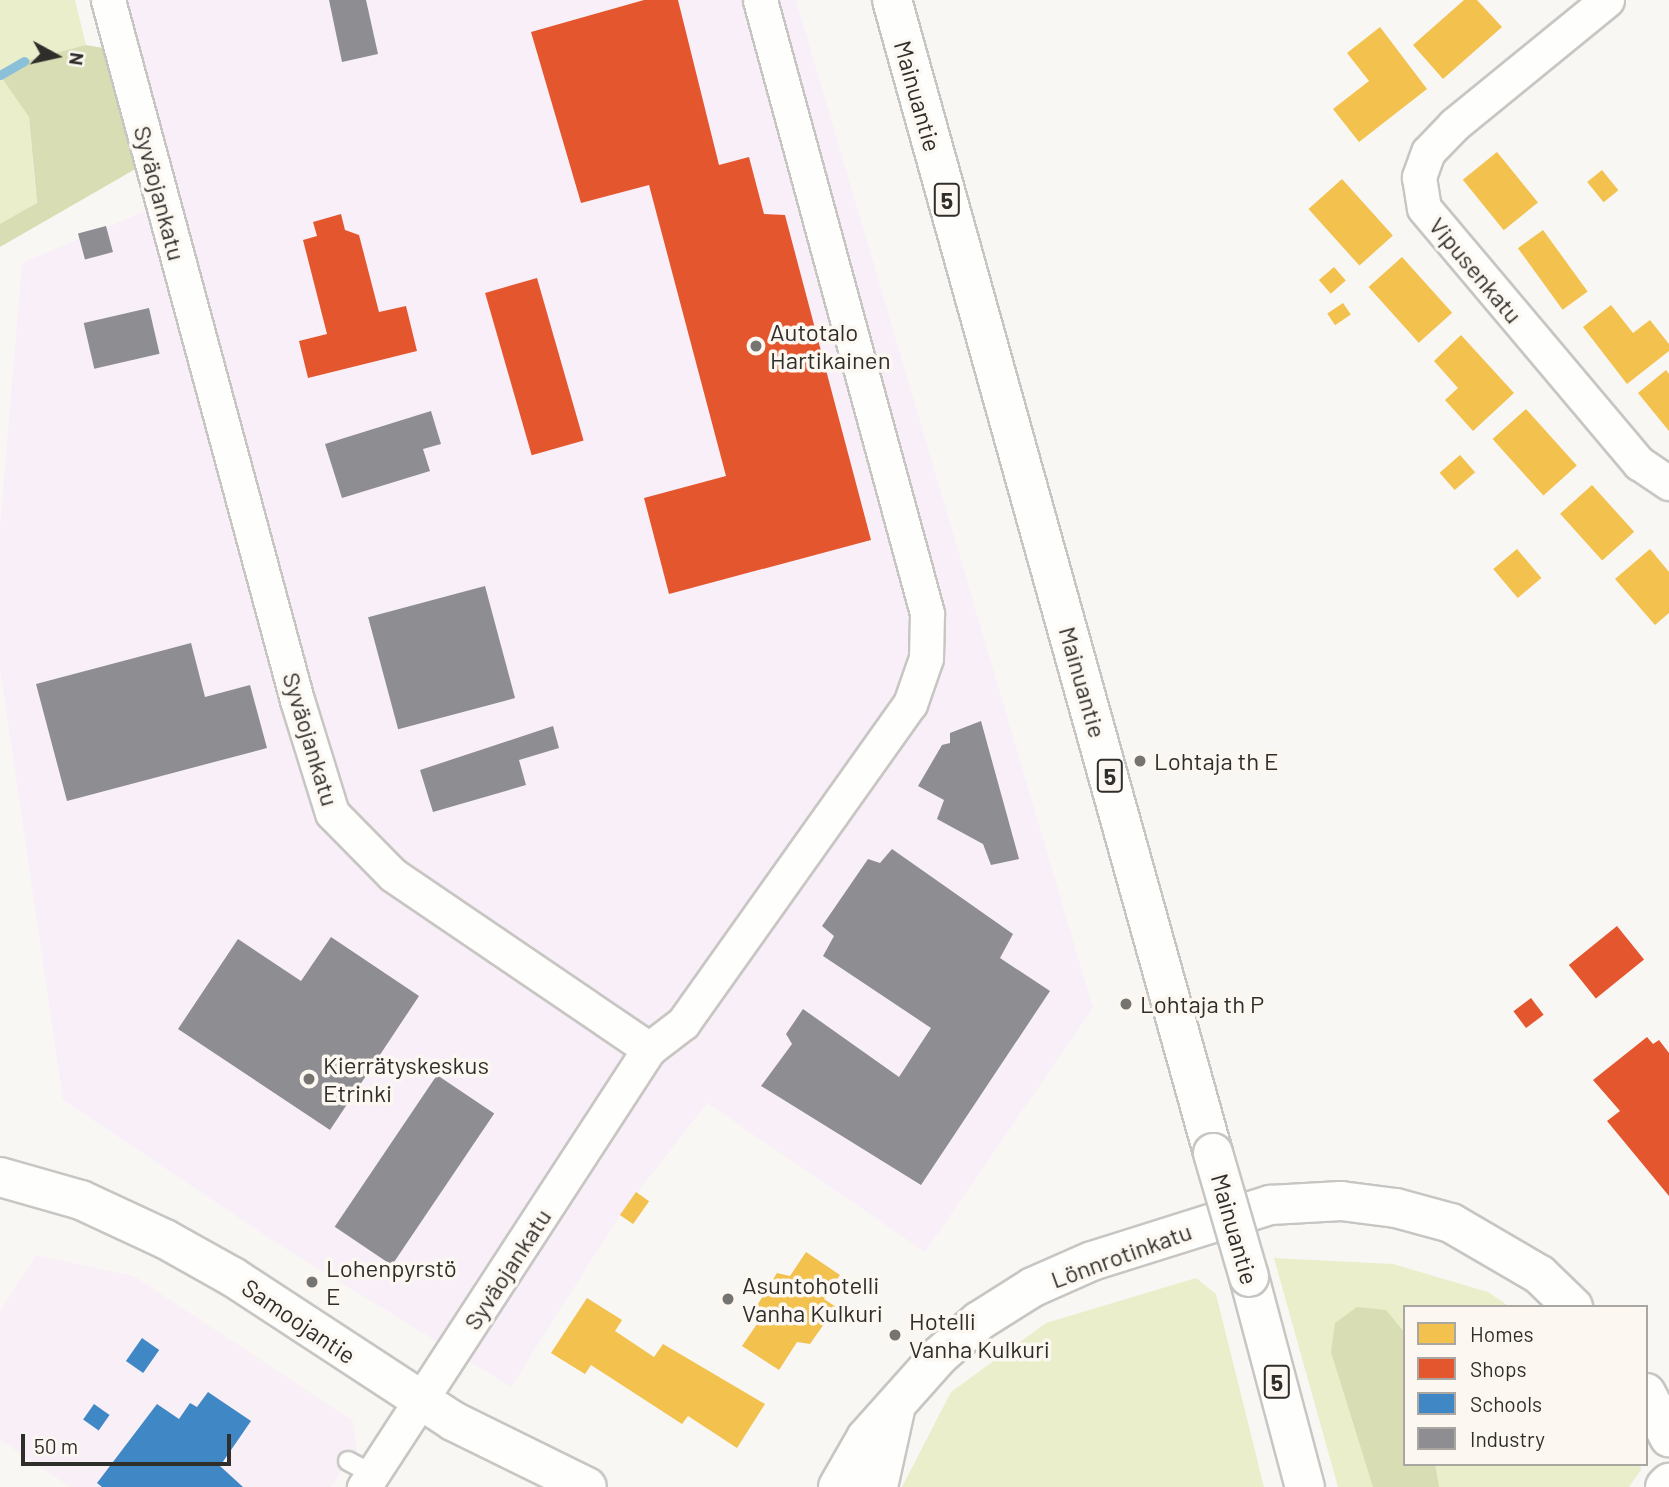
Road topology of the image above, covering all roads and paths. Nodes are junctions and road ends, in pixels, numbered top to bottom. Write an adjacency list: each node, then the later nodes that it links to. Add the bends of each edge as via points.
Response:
1 (108, 0): 6 (street, Syväojankatu, via 293,686 332,813 393,875)
2 (760, 0): 6 (street, via 927,613 926,658 910,704 691,1012)
3 (892, 0): 19 (main road, Mainuantie / 5, bridge)
4 (1607, 0): 5 (street, Vipusenkatu, via 1454,125 1429,152 1419,177 1424,208 1639,463)
5 (1669, 483)
6 (649, 1049): 12 (street, Syväojankatu)
7 (0, 1177): 12 (main road, Samoojantie, via 81,1200 165,1239 233,1276)
8 (1571, 1305): 13 (main road, Lönnrotinkatu, via 1540,1275 1451,1223 1396,1208 1341,1201 1270,1205 1093,1261 1033,1287 979,1321 939,1356)
9 (1648, 1375): 10 (main road)
10 (1669, 1385)
11 (1648, 1397): 14 (main road)
12 (421, 1401): 15 (street, Syväojankatu); 16 (main road, Samoojantie)
13 (895, 1409): 17 (main road, Lönnrotinkatu, via 866,1438); 18 (main road, Lönnrotinkatu)
14 (1669, 1437)
15 (361, 1474)
16 (587, 1487)
17 (838, 1487)
18 (878, 1487)
19 (1305, 1487)

